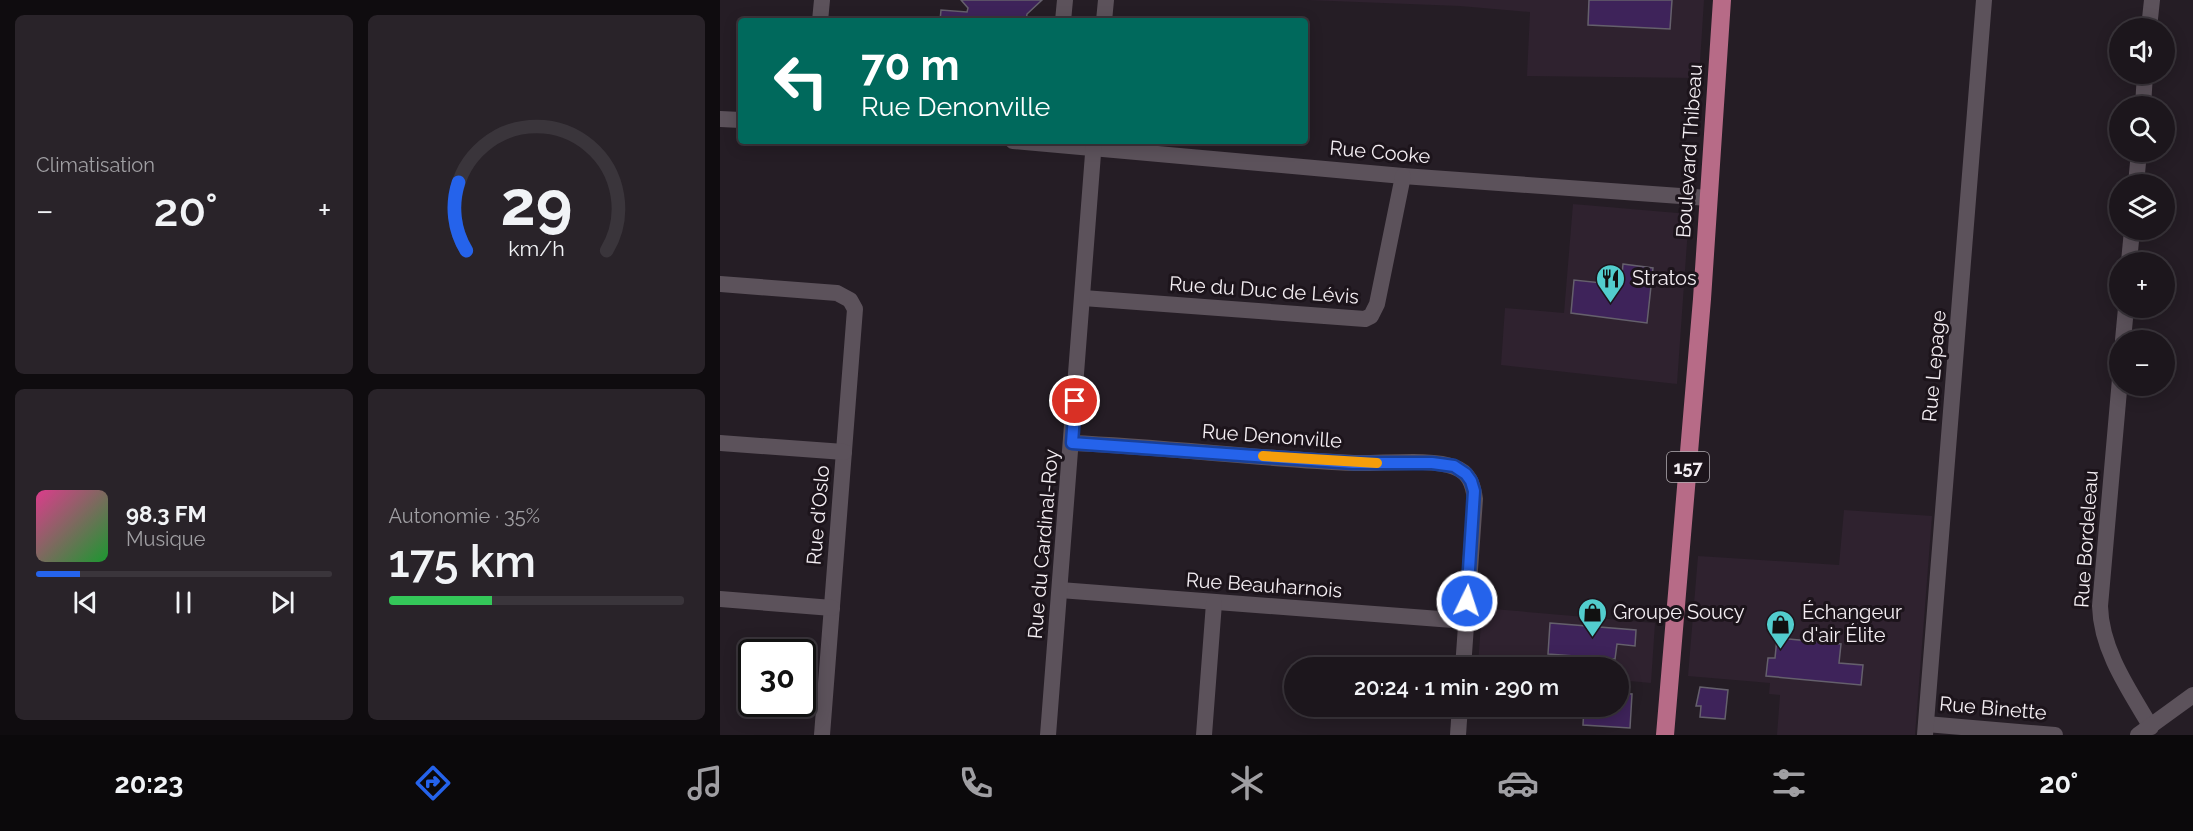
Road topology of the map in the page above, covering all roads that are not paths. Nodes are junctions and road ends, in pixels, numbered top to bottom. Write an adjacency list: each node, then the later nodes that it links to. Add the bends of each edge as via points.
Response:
1 (822, 0): 7 (street)
2 (1065, 0): 8 (street)
3 (1106, 0): 9 (street)
4 (1722, 0): 16 (main road, Boulevard Thibeau / 157)
5 (1984, 0): 31 (street, Rue Lepage)
6 (2152, 0): 10 (street)
7 (820, 18)
8 (1063, 18)
9 (1104, 18)
10 (2150, 18)
11 (720, 118): 12 (street)
12 (738, 120)
13 (1075, 144): 14 (street, Rue Cooke)
14 (1094, 145): 15 (street, Rue Cooke); 18 (street, Rue du Cardinal-Roy)
15 (1403, 176): 16 (street, Rue Cooke); 18 (street, Rue du Duc de Lévis, via 1377,304 1365,319)
16 (1708, 198): 37 (main road, Boulevard Thibeau / 157)
17 (720, 284): 22 (street, Rue d'Oslo, via 837,293 850,300 855,314)
18 (1083, 298): 21 (street, Rue du Cardinal-Roy)
19 (2119, 396): 32 (street, Rue Bordeleau, via 2101,626)
20 (720, 442): 22 (street)
21 (1072, 443): 23 (street, Rue du Cardinal-Roy); 27 (street, Rue Denonville, via 1353,463 1446,464 1466,474 1474,499)
22 (844, 452): 26 (street, Rue d'Oslo)
23 (1060, 590): 25 (street, Rue Beauharnois); 34 (street, Rue du Cardinal-Roy)
24 (720, 599): 26 (street)
25 (1214, 603): 27 (street, Rue Beauharnois); 35 (street)
26 (832, 608): 33 (street, Rue d'Oslo)
27 (1466, 621): 28 (street)
28 (1464, 657)
29 (2193, 695): 32 (street)
30 (1459, 717): 36 (street)
31 (1926, 729): 38 (street, Rue Binette)
32 (2144, 731)
33 (822, 735)
34 (1048, 735)
35 (1204, 735)
36 (1458, 735)
37 (1665, 735)
38 (2055, 735)

